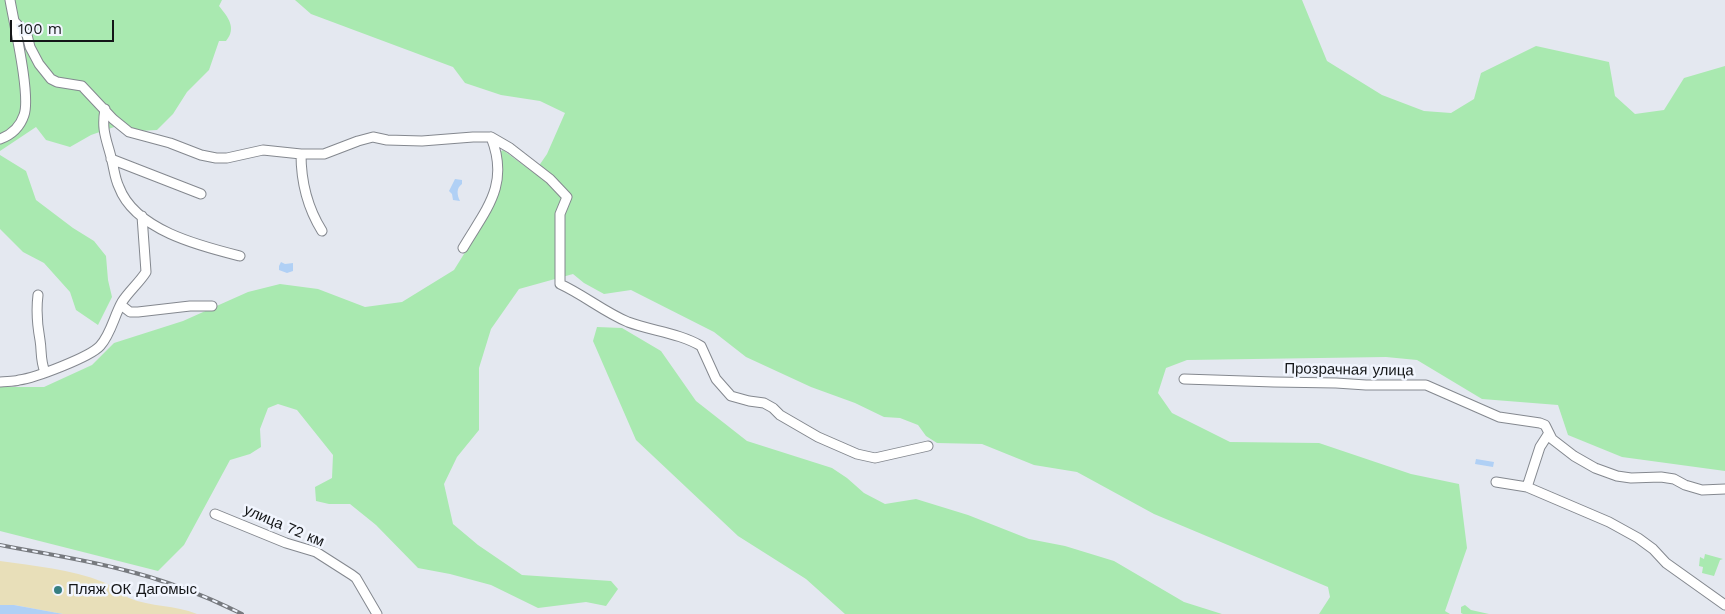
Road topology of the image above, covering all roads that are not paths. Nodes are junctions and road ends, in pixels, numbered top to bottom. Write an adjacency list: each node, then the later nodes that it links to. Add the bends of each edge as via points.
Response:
1 (10, 0): 2 (street)
2 (14, 21): 3 (street, via 24,32 39,64 51,79 82,86); 5 (street, via 25,89 24,114 10,135)
3 (105, 109): 6 (street, via 129,132 201,155 227,158 262,150); 7 (street, via 104,137)
4 (491, 137): 6 (street, via 422,141 373,137 324,154); 11 (street, via 498,180 493,197); 20 (street, via 550,179 566,197 560,214 560,284 630,323 702,346 716,379 731,396 764,403 825,441 875,458)
5 (0, 139)
6 (301, 154): 10 (street, via 305,190 312,214)
7 (111, 159): 8 (street); 9 (street, via 119,188 133,209)
8 (201, 194)
9 (142, 216): 12 (street, via 200,246); 14 (street, via 146,272)
10 (322, 231)
11 (463, 248)
12 (240, 256)
13 (38, 295): 16 (street, via 36,311)
14 (121, 305): 15 (street, via 130,312); 16 (street, via 107,336 96,350)
15 (212, 306)
16 (45, 372): 18 (street)
17 (1184, 379): 19 (street, Прозрачная улица, via 1426,385 1499,417 1540,423)
18 (0, 382)
19 (1549, 433): 22 (street, via 1540,447); 23 (street, Прозрачная улица, via 1574,456 1616,476 1661,477 1702,490)
20 (928, 446)
21 (1496, 482): 22 (street)
22 (1527, 487): 25 (street, via 1638,538 1666,563)
23 (1725, 489)
24 (215, 514): 26 (street, улица 72 км, via 316,552 356,578)
25 (1725, 605)
26 (377, 614)

